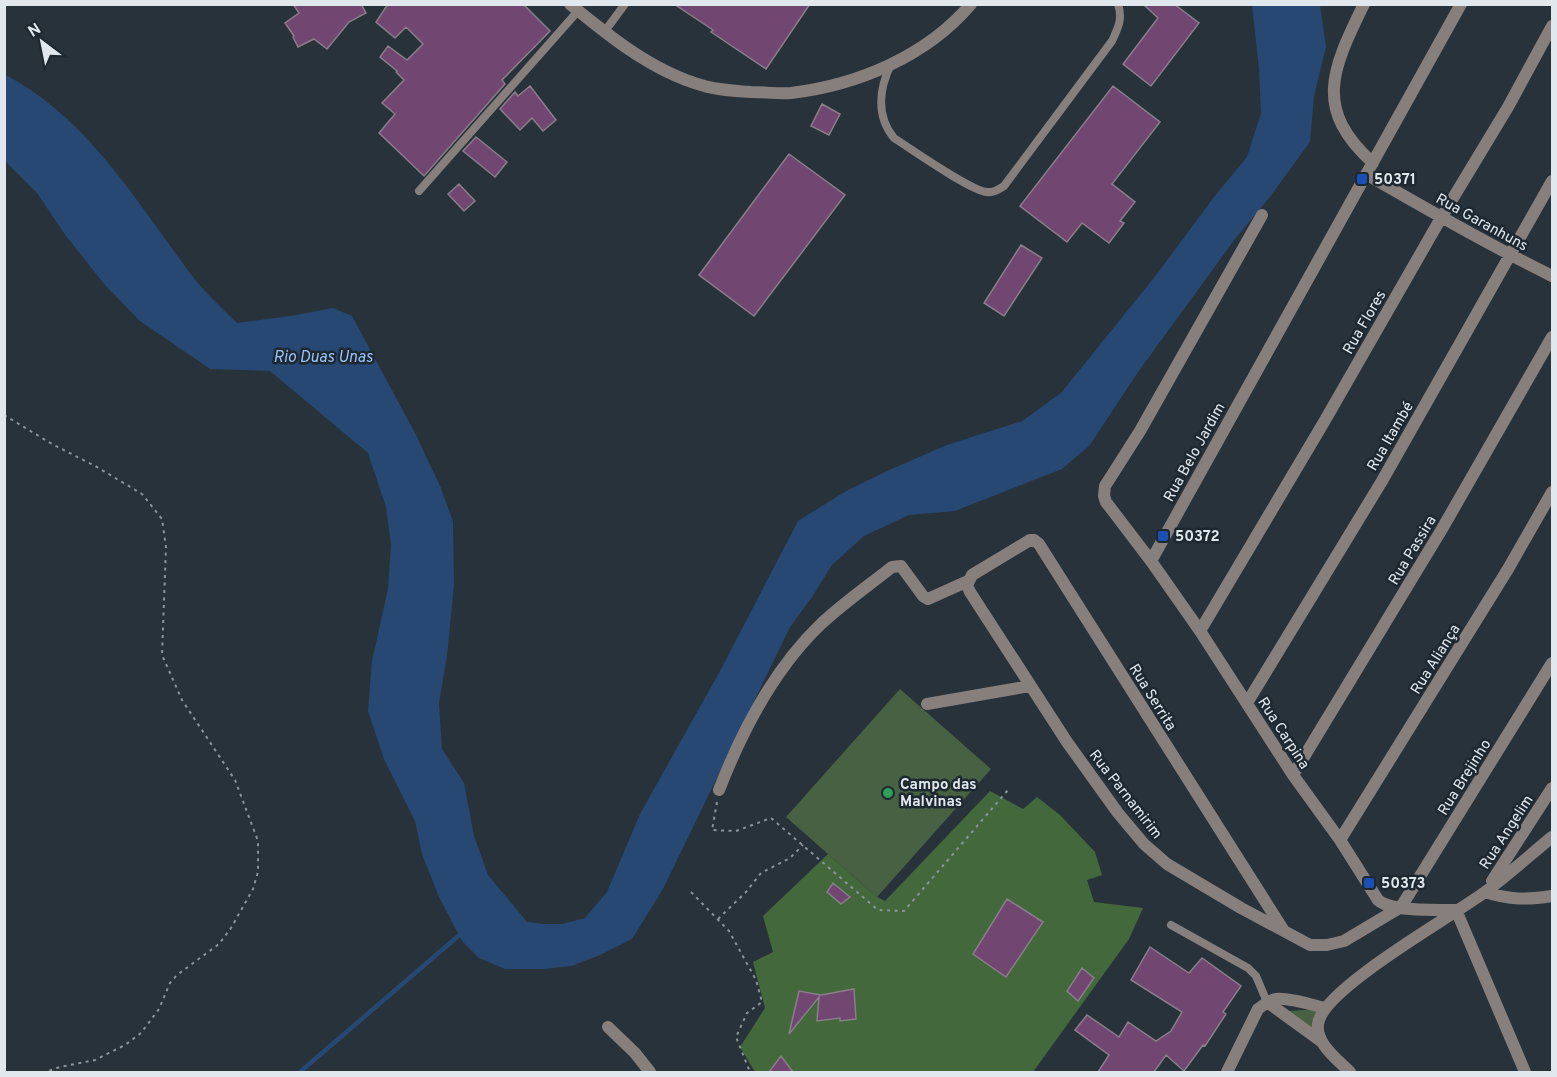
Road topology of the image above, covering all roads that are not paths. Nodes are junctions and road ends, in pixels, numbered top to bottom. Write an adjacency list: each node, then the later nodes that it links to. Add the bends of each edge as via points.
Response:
1 (625, 4): 8 (lane)
2 (971, 4): 9 (street, via 958,20 925,46)
3 (1118, 4): 9 (lane, via 1120,24 1112,41 1004,186 995,192 967,184 894,138 886,128 880,97)
4 (1364, 4): 10 (street, Rua Garanhuns, via 1339,58 1333,94 1346,134)
5 (1461, 4): 10 (street, Rua Belo Jardim)
6 (574, 8): 8 (street); 12 (lane)
7 (1552, 26): 14 (street, Rua Flores)
8 (605, 31): 9 (street, via 663,69 701,85 734,91 789,93 833,86)
9 (891, 63)
10 (1370, 169): 14 (street, Rua Garanhuns); 19 (street, Rua Belo Jardim)
11 (1552, 181): 15 (street, Rua Itambé)
12 (419, 191)
13 (1262, 215): 19 (street, via 1140,432 1105,486 1106,502)
14 (1441, 218): 15 (street, Rua Garanhuns); 21 (street, Rua Flores)
15 (1511, 256): 16 (street, Rua Garanhuns); 24 (street, Rua Itambé, via 1382,481)
16 (1552, 276)
17 (1552, 337): 26 (street, Rua Passira, via 1442,529)
18 (1552, 492): 30 (street, Rua Aliança)
19 (1151, 561): 21 (street, Rua Carpina)
20 (970, 578): 23 (street, Rua Parnamirim, via 970,592); 28 (street, via 928,599 897,565 820,625 752,716); 36 (street, Rua Serrita, via 1030,540 1039,544)
21 (1200, 631): 24 (street, Rua Carpina)
22 (1552, 663): 33 (street, Rua Brejinho)
23 (1030, 686): 25 (street); 36 (street, Rua Parnamirim, via 1112,804 1155,855)
24 (1247, 703): 26 (street, Rua Carpina)
25 (927, 704)
26 (1293, 775): 30 (street, Rua Carpina)
27 (1552, 788): 31 (street, Rua Angelim)
28 (719, 790)
29 (1552, 837): 31 (street)
30 (1340, 840): 33 (street, Rua Carpina, via 1378,900 1386,906)
31 (1485, 892): 32 (street, via 1507,899); 34 (street)
32 (1552, 896)
33 (1401, 907): 34 (street, Rua Carpina); 36 (street, Rua Parnamirim, via 1335,944 1310,945)
34 (1456, 910): 38 (street, via 1333,998); 44 (street)
35 (1172, 925): 37 (lane, via 1248,968 1256,976)
36 (1284, 931)
37 (1267, 1002): 38 (street, via 1284,999); 40 (street); 42 (street, via 1258,1009)
38 (1326, 1008): 40 (street, via 1319,1020)
39 (608, 1027): 41 (street)
40 (1322, 1042): 43 (street)
41 (650, 1072)
42 (1227, 1072)
43 (1350, 1072)
44 (1525, 1072)

